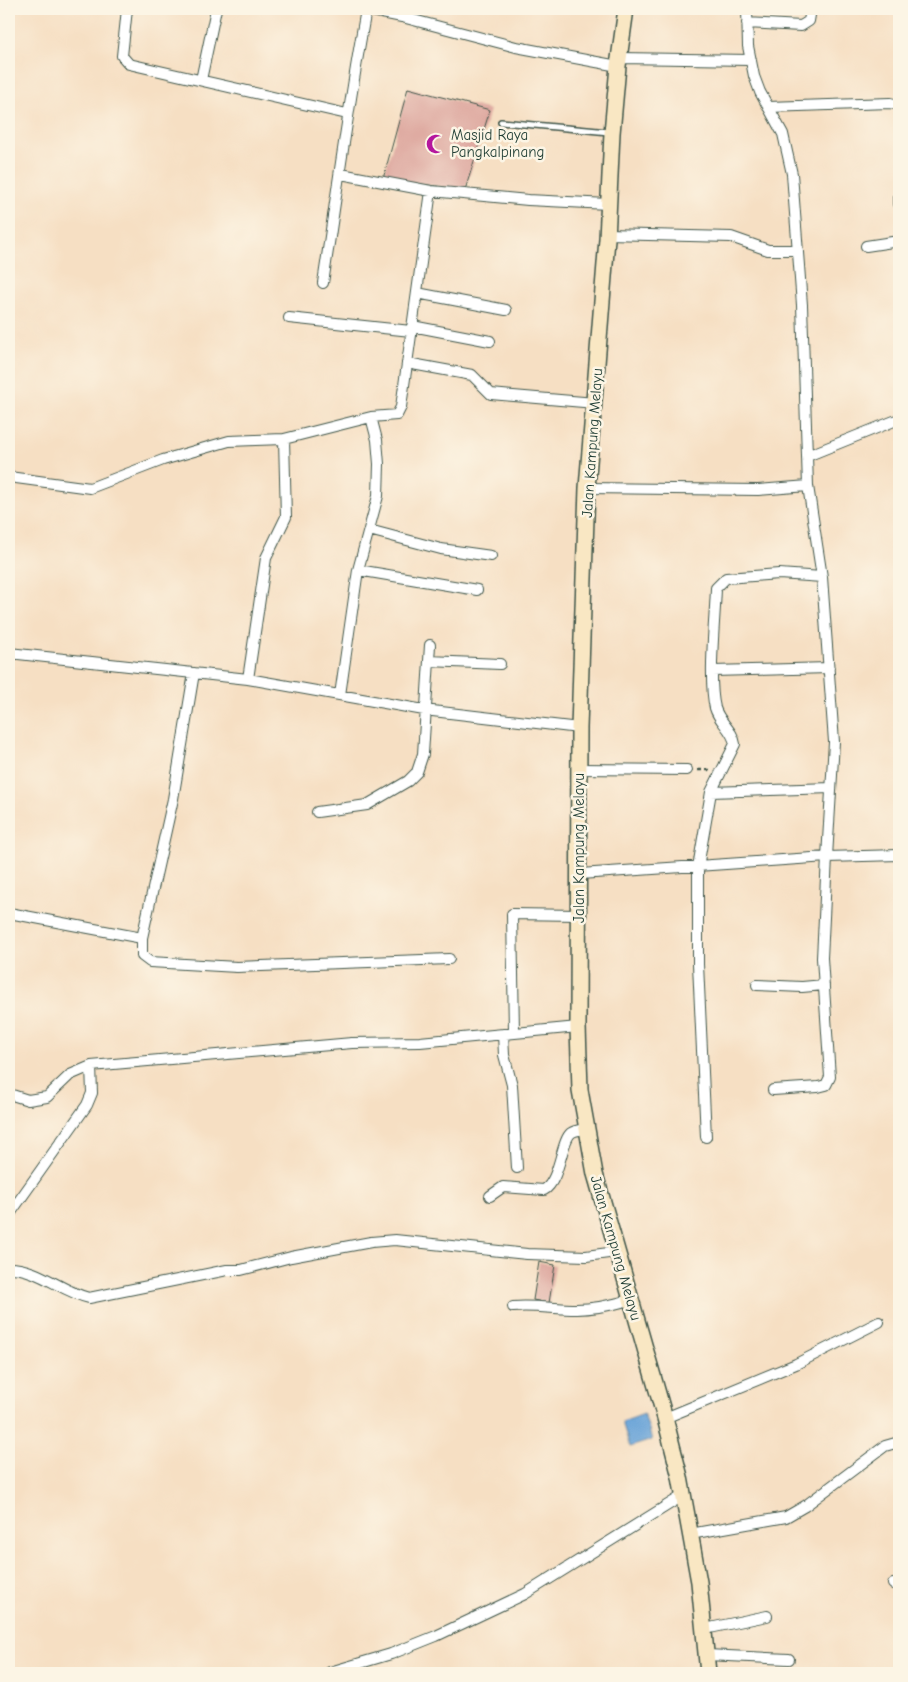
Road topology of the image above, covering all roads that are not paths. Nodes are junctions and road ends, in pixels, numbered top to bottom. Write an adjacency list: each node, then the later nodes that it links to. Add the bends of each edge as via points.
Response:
1 (127, 9): 11 (street, via 122,56 125,62)
2 (216, 9): 11 (street)
3 (364, 9): 7 (street); 14 (street)
4 (626, 9): 10 (main road, Jalan Kampung Melayu)
5 (747, 9): 8 (street)
6 (811, 9): 8 (street, via 809,21 801,26)
7 (403, 13): 10 (street, via 507,45)
8 (748, 23): 9 (street)
9 (751, 60): 10 (street); 13 (street)
10 (618, 62): 16 (main road, Jalan Kampung Melayu)
11 (201, 80): 14 (street)
12 (899, 105): 13 (street)
13 (768, 107): 25 (street, via 787,147)
14 (347, 114): 17 (street)
15 (502, 122): 16 (lane)
16 (612, 133): 20 (main road, Jalan Kampung Melayu)
17 (341, 174): 19 (street); 26 (street)
18 (899, 187): 21 (street)
19 (431, 192): 20 (street); 27 (street)
20 (608, 204): 22 (main road, Jalan Kampung Melayu)
21 (899, 204)
22 (607, 234): 25 (street, via 731,237 768,250); 33 (main road, Jalan Kampung Melayu)
23 (899, 241): 24 (street)
24 (866, 246)
25 (798, 250): 37 (street)
26 (324, 283)
27 (417, 293): 28 (street); 30 (street)
28 (506, 310)
29 (289, 318): 30 (street)
30 (411, 329): 31 (street); 32 (street)
31 (490, 341)
32 (407, 363): 33 (street, via 472,375 491,394); 34 (street, via 401,407 397,414)
33 (595, 403): 40 (main road, Jalan Kampung Melayu)
34 (371, 417): 36 (street); 41 (street, via 380,464 378,496)
35 (899, 419): 37 (street)
36 (284, 440): 38 (street, via 229,441 163,460 90,488); 53 (street, via 286,517 266,558)
37 (807, 456): 39 (street)
38 (9, 477)
39 (808, 486): 40 (street, via 758,490); 44 (street)
40 (587, 488): 56 (main road, Jalan Kampung Melayu)
41 (369, 530): 42 (street, via 442,549); 43 (street)
42 (491, 556)
43 (358, 570): 45 (street); 54 (street)
44 (822, 577): 50 (street); 51 (street, via 779,574 726,578 721,582 716,588)
45 (477, 590)
46 (430, 645): 48 (street)
47 (9, 652): 52 (street)
48 (429, 661): 49 (street); 55 (street)
49 (500, 664)
50 (830, 668): 51 (street); 59 (street, via 834,742)
51 (713, 671): 60 (street, via 715,707 735,744)
52 (194, 672): 53 (street); 68 (street, via 174,799)
53 (248, 679): 54 (street)
54 (340, 695): 55 (street)
55 (424, 710): 56 (street); 61 (street, via 423,754 417,772 408,781 367,805)
56 (579, 728): 57 (main road, Jalan Kampung Melayu)
57 (580, 769): 58 (street); 65 (main road, Jalan Kampung Melayu)
58 (687, 770)
59 (831, 788): 60 (street); 63 (street)
60 (711, 792): 64 (street)
61 (317, 812)
62 (899, 855): 63 (street)
63 (827, 857): 64 (street); 71 (street, via 822,958)
64 (698, 866): 65 (street); 79 (street, via 698,964)
65 (580, 874): 67 (main road, Jalan Kampung Melayu)
66 (9, 913): 68 (street)
67 (579, 916): 72 (main road, Jalan Kampung Melayu); 73 (street, via 512,914)
68 (142, 938): 69 (street, via 142,956 150,962 237,967)
69 (449, 959)
70 (757, 985): 71 (street)
71 (824, 985): 76 (street, via 830,1077 826,1085 818,1087)
72 (578, 1027): 73 (street); 78 (main road, Jalan Kampung Melayu, via 580,1090)
73 (514, 1032): 74 (street)
74 (503, 1034): 75 (street, via 420,1042 352,1043); 80 (street, via 512,1085)
75 (91, 1066): 77 (street, via 70,1075 47,1097 28,1100); 82 (street, via 92,1093 87,1105)
76 (773, 1090)
77 (9, 1094)
78 (586, 1128): 81 (street, via 568,1136 548,1188 503,1187); 83 (main road, Jalan Kampung Melayu, via 592,1165)
79 (706, 1137)
80 (517, 1168)
81 (490, 1196)
82 (9, 1215)
83 (616, 1252): 84 (street, via 561,1255 485,1251 395,1240 371,1242 89,1298 72,1294 33,1272); 85 (main road, Jalan Kampung Melayu)
84 (9, 1268)
85 (630, 1300): 86 (street, via 576,1309); 88 (main road, Jalan Kampung Melayu)
86 (513, 1307)
87 (879, 1322): 88 (street, via 796,1364)
88 (666, 1418): 90 (main road, Jalan Kampung Melayu)
89 (899, 1442): 91 (street, via 874,1453 786,1517)
90 (684, 1495): 91 (main road, Jalan Kampung Melayu); 96 (street, via 525,1594 391,1654)
91 (690, 1534): 93 (main road, Jalan Kampung Melayu)
92 (767, 1616): 93 (street)
93 (705, 1629): 94 (main road, Jalan Kampung Melayu)
94 (707, 1655): 95 (street); 97 (main road, Jalan Kampung Melayu)
95 (789, 1659)
96 (330, 1672)
97 (708, 1673)

